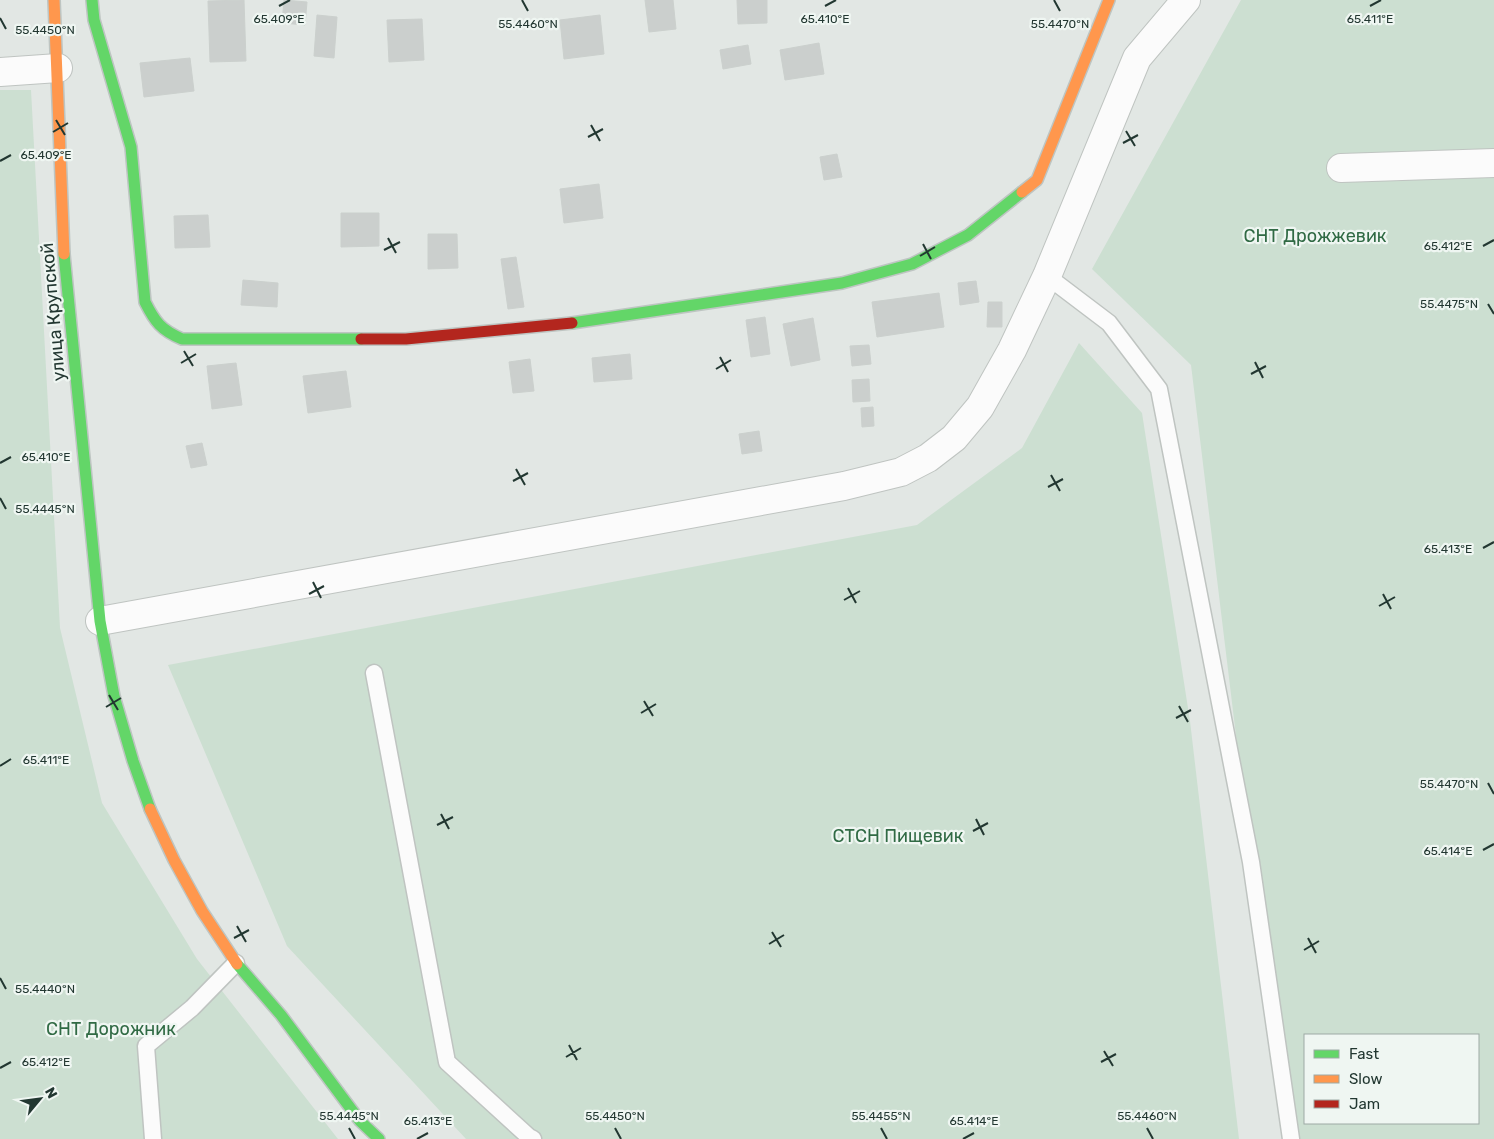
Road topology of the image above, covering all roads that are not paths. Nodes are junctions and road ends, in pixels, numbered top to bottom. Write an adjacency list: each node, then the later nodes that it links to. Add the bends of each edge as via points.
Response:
1 (54, 0): 5 (street, улица Крупской)
2 (92, 0): 3 (street, via 94,20 131,147 145,302 164,332 182,338 406,339 563,324 842,283 912,264 968,235 1038,180)
3 (1109, 0)
4 (1186, 0): 9 (street, via 1137,58)
5 (58, 68): 6 (street); 10 (street, улица Крупской, via 65,270)
6 (0, 72)
7 (1494, 163): 8 (street)
8 (1341, 168)
9 (1046, 276): 10 (street, via 1012,350 980,407 954,438 928,458 901,472 844,486); 16 (lane, via 1109,323 1159,389 1251,862)
10 (100, 621): 12 (street, улица Крупской, via 114,696 152,817 202,911)
11 (374, 673): 15 (lane, via 447,1062)
12 (236, 963): 13 (lane, via 192,1008 146,1046); 14 (street, улица Крупской, via 281,1015 360,1121)
13 (152, 1139)
14 (379, 1139)
15 (533, 1139)
16 (1291, 1139)

